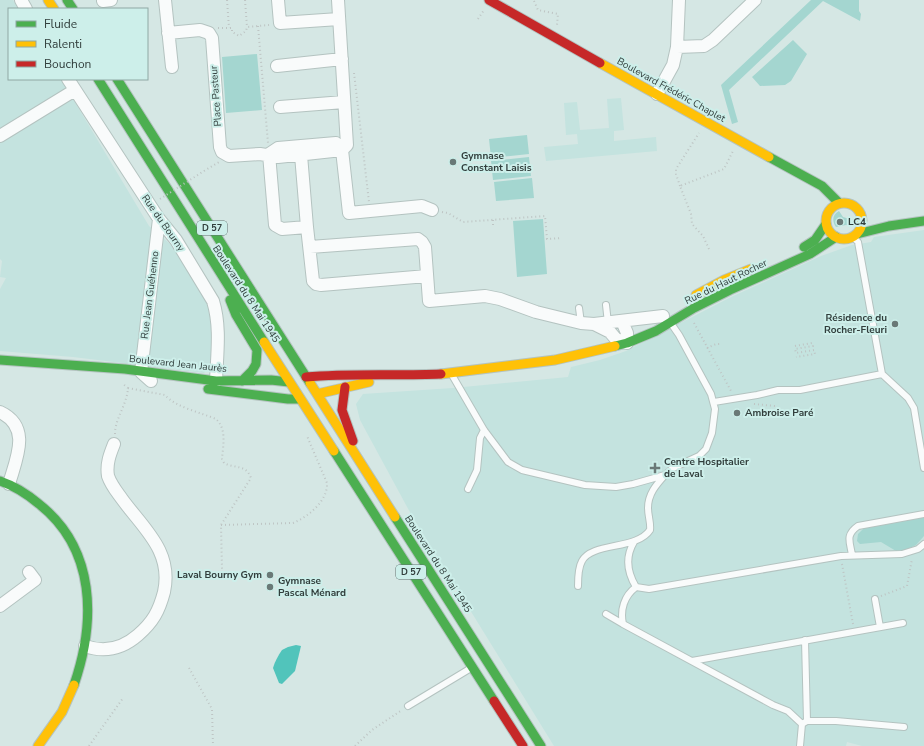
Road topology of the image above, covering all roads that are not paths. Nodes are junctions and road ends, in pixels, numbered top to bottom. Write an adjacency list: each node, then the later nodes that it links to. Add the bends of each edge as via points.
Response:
1 (165, 0): 8 (street)
2 (278, 0): 7 (street, via 280,24)
3 (338, 0): 7 (street)
4 (489, 0): 17 (main road, Boulevard Frédéric Chaplet)
5 (678, 0): 9 (street)
6 (754, 0): 9 (street, via 704,46)
7 (339, 19): 10 (street)
8 (168, 33): 12 (street); 22 (street, Place Pasteur, via 200,30 209,33 212,38 222,152 229,156)
9 (676, 47): 17 (street, via 673,65)
10 (342, 60): 11 (street); 18 (street)
11 (277, 66)
12 (172, 67)
13 (69, 80): 16 (street, Rue du Bourny)
14 (99, 80): 37 (main road, Boulevard du 8 Mai 1945 / D 57)
15 (118, 80): 51 (main road, Boulevard du 8 Mai 1945 / D 57)
16 (74, 90): 20 (street); 27 (street, Rue du Bourny)
17 (657, 94): 24 (main road, Boulevard Frédéric Chaplet, via 822,186)
18 (344, 102): 19 (street); 21 (street)
19 (280, 107)
20 (0, 136)
21 (345, 146): 22 (street, via 278,148); 23 (street); 25 (street, via 348,213 422,206)
22 (269, 154): 23 (street, via 278,157); 31 (street, via 275,225 282,229)
23 (301, 155): 31 (street)
24 (839, 203): 26 (main road, via 853,205); 29 (main road, via 830,209)
25 (432, 210)
26 (862, 218): 30 (main road); 32 (main road, via 861,228)
27 (159, 219): 47 (street, Rue Jean Guéhenno); 53 (street, Rue du Bourny, via 176,240 217,312 219,328)
28 (924, 221): 30 (main road)
29 (826, 224): 33 (main road, via 831,234); 35 (main road, via 815,240)
30 (889, 226): 32 (main road)
31 (307, 227): 34 (street)
32 (855, 235): 33 (main road, via 848,239); 49 (lane)
33 (836, 237): 36 (main road, Rue du Haut Rocher, via 810,254)
34 (310, 247): 38 (street, via 418,239 425,247); 38 (street, via 313,281 316,284)
35 (784, 255)
36 (762, 270): 39 (main road, Rue du Haut Rocher, via 724,280); 42 (main road, Rue du Haut Rocher, via 694,308)
37 (219, 272): 51 (main road, via 239,290); 54 (main road, via 236,315 257,350 255,367)
38 (427, 276): 43 (street, via 429,301 485,296 536,312)
39 (691, 298)
40 (606, 305): 44 (lane)
41 (579, 308): 43 (lane)
42 (669, 316): 44 (main road, Rue du Haut Rocher); 44 (street, via 622,320); 58 (lane)
43 (581, 322): 44 (street, via 594,324)
44 (618, 334): 48 (main road, Rue du Haut Rocher, via 601,348 555,360)
45 (0, 360): 46 (main road, Boulevard Jean Jaurès)
46 (70, 366): 47 (main road, Boulevard Jean Jaurès); 52 (main road, Boulevard Jean Jaurès)
47 (141, 372): 52 (street); 53 (main road, Boulevard Jean Jaurès)
48 (452, 374): 50 (main road, Rue du Haut Rocher); 60 (lane)
49 (882, 374): 58 (lane, via 800,390 778,390); 63 (lane, via 908,398 914,408)
50 (402, 376): 51 (main road, Rue du Haut Rocher, via 328,375); 55 (main road, Rue du Haut Rocher)
51 (298, 379): 54 (main road, Boulevard Jean Jaurès); 56 (main road, via 280,391); 57 (main road, Boulevard du 8 Mai 1945 / D 57); 57 (main road, Boulevard du 8 Mai 1945 / D 57)
52 (150, 381): 56 (main road, Boulevard Jean Jaurès)
53 (216, 381): 54 (main road, Boulevard Jean Jaurès)
54 (242, 381)
55 (345, 387): 57 (main road, Rue du Haut Rocher); 62 (main road, via 342,410)
56 (259, 396): 57 (main road, Boulevard Jean Jaurès)
57 (307, 398): 62 (main road, Boulevard du 8 Mai 1945 / D 57); 65 (main road, via 354,469); 84 (main road, Boulevard du 8 Mai 1945 / D 57)
58 (714, 402): 64 (lane, via 712,433 706,449 699,456 673,468)
59 (0, 412): 66 (street, via 13,422 20,442 19,453)
60 (484, 430): 64 (lane, via 508,462 529,472 585,485 616,487); 67 (lane, via 480,438 477,470)
61 (114, 444): 82 (street, via 108,459 108,475 114,488 152,536 162,556 166,582 160,607 147,627 129,643 109,649)
62 (361, 464): 65 (main road, Boulevard du 8 Mai 1945 / D 57)
63 (924, 468)
64 (665, 475): 69 (lane, via 649,497 650,530 647,536)
65 (370, 478): 90 (main road, Boulevard du 8 Mai 1945 / D 57)
66 (5, 482): 82 (main road, via 50,512 70,537 81,561 88,596)
67 (468, 489)
68 (924, 514): 71 (lane, via 858,526 850,535)
69 (634, 542): 73 (lane, via 587,555 581,562); 74 (lane, via 627,564)
70 (924, 544): 71 (lane, via 913,552 902,554)
71 (852, 555): 74 (lane, via 664,587)
72 (29, 572): 76 (street, via 35,580)
73 (578, 586)
74 (636, 587): 79 (lane, via 630,591 623,605)
75 (875, 599): 80 (lane)
76 (0, 606)
77 (606, 614): 79 (lane)
78 (902, 623): 80 (lane)
79 (623, 624): 83 (lane)
80 (880, 627): 81 (lane)
81 (805, 640): 83 (lane); 86 (lane)
82 (85, 646): 88 (main road, via 73,691)
83 (692, 661): 86 (lane)
84 (472, 667): 85 (lane); 89 (main road, Boulevard du 8 Mai 1945 / D 57)
85 (408, 706)
86 (805, 722): 87 (lane, via 836,721); 91 (lane)
87 (904, 727)
88 (38, 746)
89 (523, 746)
90 (541, 746)
91 (800, 746)

